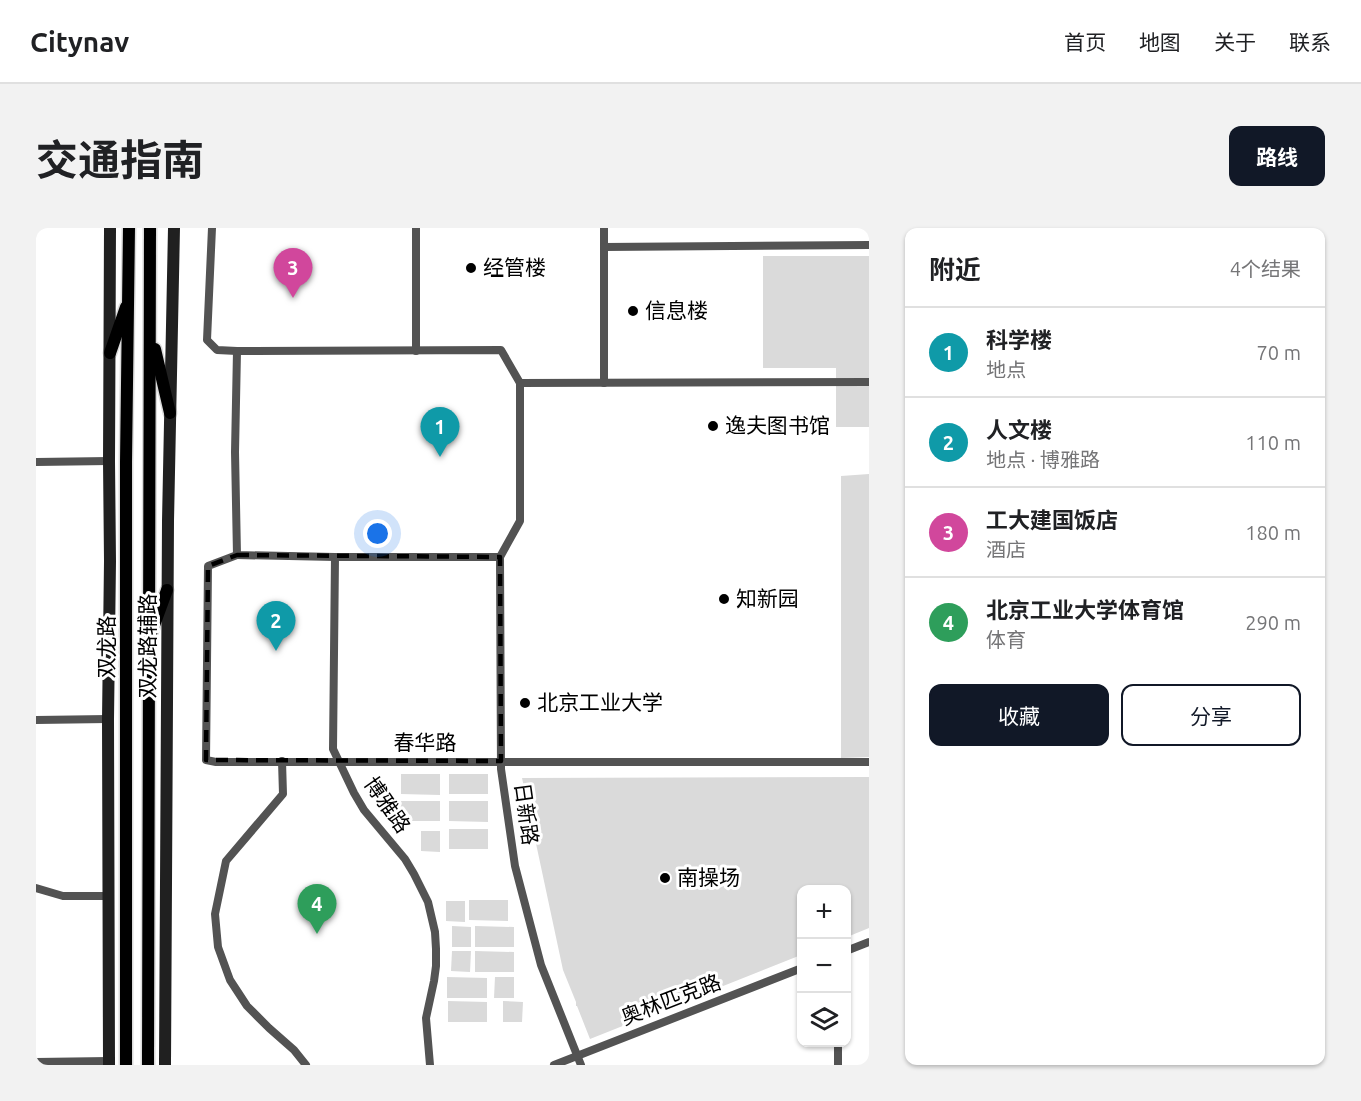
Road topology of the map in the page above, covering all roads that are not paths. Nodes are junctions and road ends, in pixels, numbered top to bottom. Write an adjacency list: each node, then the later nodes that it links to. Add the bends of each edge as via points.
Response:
1 (110, 228): 14 (main road, 双龙路辅路)
2 (129, 228): 10 (main road, 双龙路)
3 (150, 228): 11 (main road, 双龙路)
4 (174, 228): 18 (main road, 双龙路辅路)
5 (212, 228): 12 (street, via 207,340 217,350)
6 (416, 228): 13 (street)
7 (604, 228): 9 (street)
8 (869, 245): 9 (street)
9 (604, 247): 16 (street)
10 (129, 297): 14 (main road); 41 (main road, 双龙路)
11 (150, 328): 18 (main road); 25 (main road, 双龙路)
12 (237, 351): 13 (street); 21 (street)
13 (416, 351): 17 (street, via 501,350)
14 (110, 353): 19 (main road, 双龙路辅路)
15 (869, 382): 16 (street)
16 (604, 383): 17 (street)
17 (520, 384): 23 (street, via 520,521)
18 (170, 413): 24 (main road, 双龙路辅路)
19 (109, 461): 20 (street); 26 (main road, 双龙路辅路)
20 (36, 462)
21 (237, 555): 22 (street); 28 (street, 春华路, via 208,566 206,760)
22 (335, 557): 23 (street); 29 (street, 博雅路, via 333,749)
23 (500, 557): 30 (street, 日新路)
24 (167, 590): 25 (main road); 43 (main road, 双龙路辅路)
25 (149, 640): 42 (main road, 双龙路)
26 (108, 719): 27 (street); 33 (main road, 双龙路辅路)
27 (36, 720)
28 (282, 761): 29 (street, 春华路); 44 (street, via 283,794 226,861 215,914 218,947 230,980 247,1006)
29 (340, 761): 30 (street, 春华路); 45 (street, 博雅路, via 364,810 405,859 428,902 435,932 436,966 426,1018)
30 (501, 761): 31 (street, 春华路); 38 (street, 日新路, via 515,866 541,965)
31 (869, 762)
32 (36, 888): 33 (street, via 63,896)
33 (108, 896): 40 (main road, 双龙路辅路)
34 (869, 942): 35 (street)
35 (851, 949)
36 (797, 970): 38 (street, 奥林匹克路)
37 (838, 1047): 48 (street)
38 (578, 1056): 46 (street, 奥林匹克路); 47 (street, 日新路)
39 (36, 1062): 40 (street)
40 (109, 1063)
41 (126, 1065)
42 (148, 1065)
43 (165, 1065)
44 (306, 1065)
45 (430, 1065)
46 (554, 1065)
47 (581, 1065)
48 (838, 1065)

